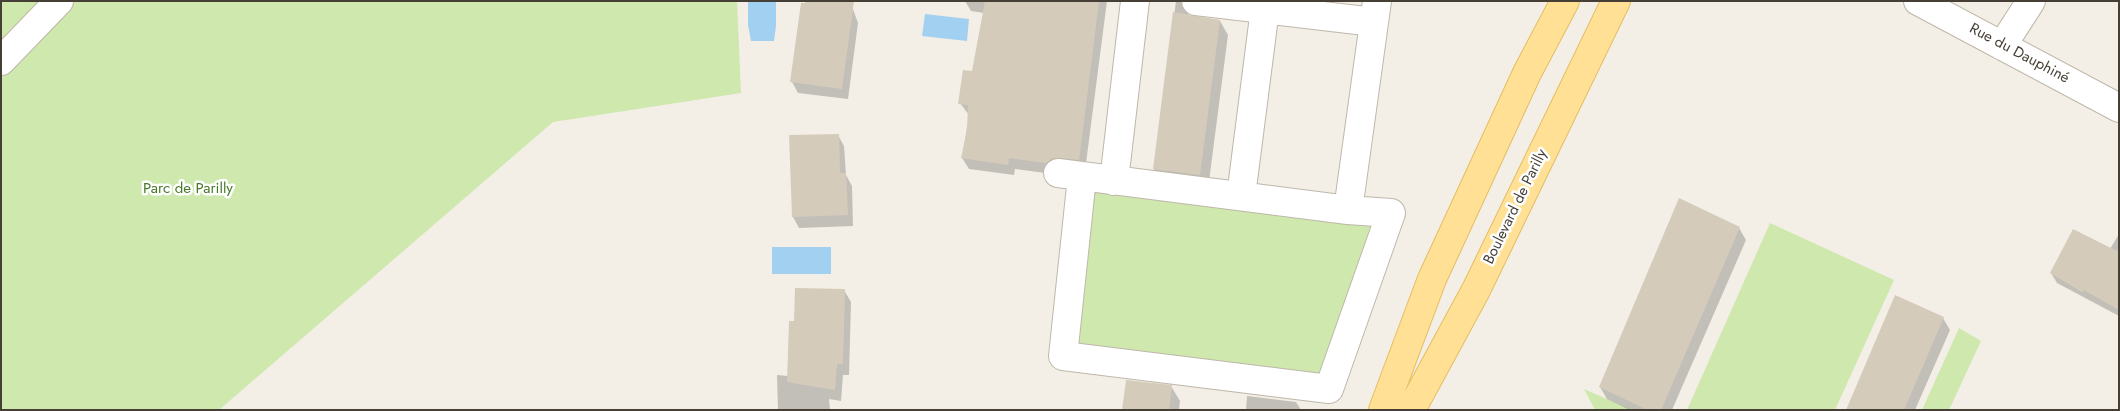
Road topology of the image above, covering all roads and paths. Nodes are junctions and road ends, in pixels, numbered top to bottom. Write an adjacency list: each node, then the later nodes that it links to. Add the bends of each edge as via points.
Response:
1 (59, 1): 11 (street)
2 (1134, 1): 13 (street)
3 (1196, 1): 8 (street)
4 (1565, 1): 16 (main road, via 1527,73 1432,279)
5 (1616, 1): 17 (main road, Boulevard de Parilly, via 1476,290)
6 (1918, 1): 10 (street, Rue du Dauphiné)
7 (2032, 1): 10 (street)
8 (1265, 5): 9 (street); 14 (street)
9 (1376, 12): 15 (street)
10 (2002, 46): 12 (street, Rue du Dauphiné)
11 (1, 60)
12 (2119, 108)
13 (1114, 181): 14 (street); 15 (street, via 1070,175 1063,356 1330,389 1391,213)
14 (1241, 196): 15 (street)
15 (1348, 210)
16 (1383, 410)
17 (1412, 410)

